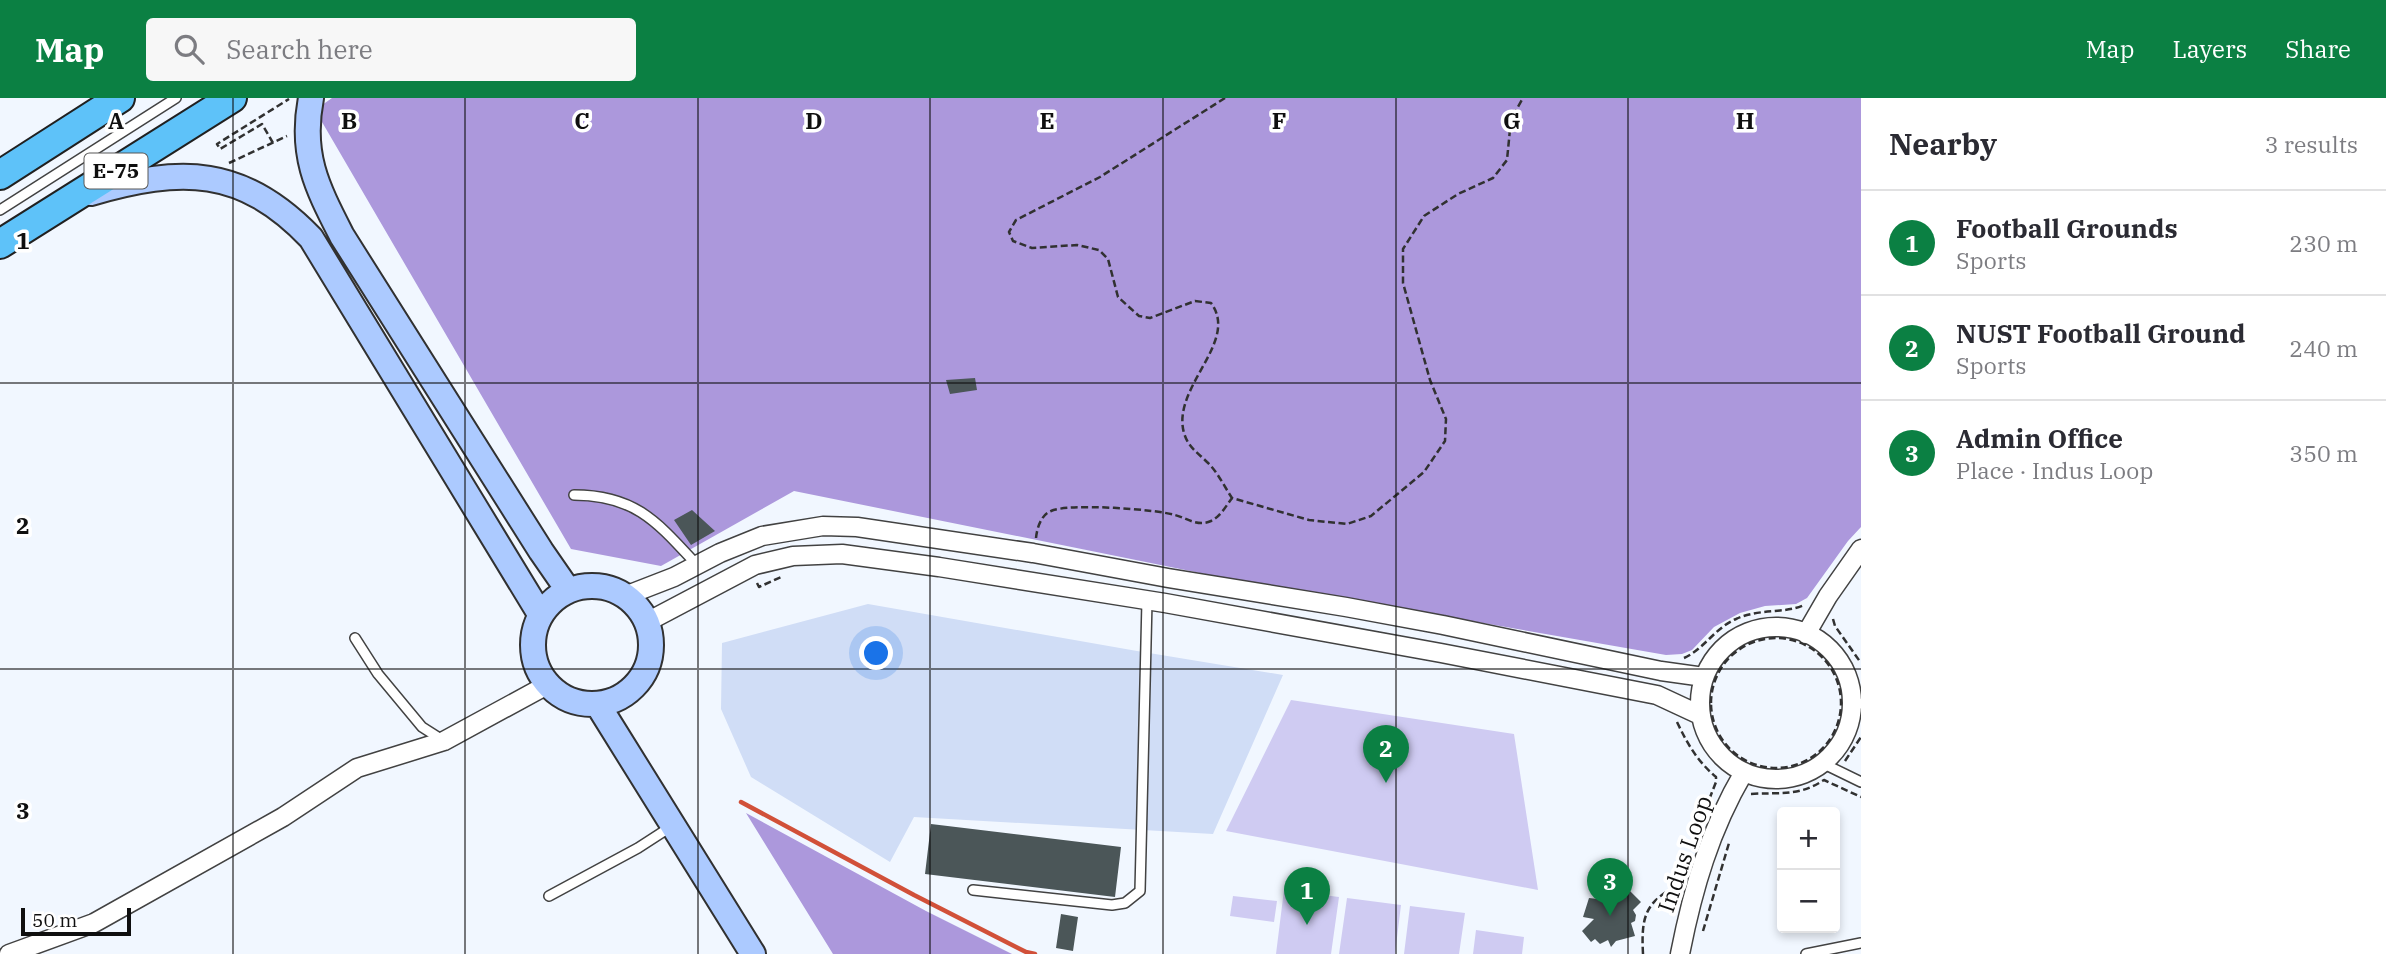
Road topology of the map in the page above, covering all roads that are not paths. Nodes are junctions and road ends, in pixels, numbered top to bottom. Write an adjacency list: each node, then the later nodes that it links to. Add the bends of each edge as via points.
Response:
1 (120, 98): 5 (highway, E-75)
2 (176, 98): 7 (lane)
3 (232, 98): 6 (highway, E-75)
4 (311, 98): 13 (main road, via 306,128 311,169 342,236)
5 (0, 175)
6 (75, 198): 8 (highway, E-75); 16 (main road, via 120,184 201,176 267,200 291,218 311,238)
7 (0, 210)
8 (0, 244)
9 (574, 495): 11 (lane, via 614,499 639,509)
10 (1857, 561): 18 (street)
11 (696, 565): 12 (street, via 762,536 822,526 1033,553); 14 (street)
12 (1168, 578): 15 (street); 20 (street, via 1443,625)
13 (568, 590): 14 (main road, via 607,587); 16 (main road)
14 (625, 596): 17 (main road)
15 (1156, 602): 17 (street, via 842,554 793,556 748,568); 24 (street, via 1657,695); 30 (lane, via 1140,891 1134,898 1112,905)
16 (540, 614): 21 (main road, via 532,651)
17 (647, 622): 23 (main road, via 651,651 642,678 616,700)
18 (1806, 634): 20 (street, via 1778,627 1746,633 1721,650); 22 (street, via 1824,644 1840,662)
19 (355, 638): 25 (lane, via 422,727)
20 (1704, 677): 24 (street)
21 (547, 685): 23 (main road, via 579,704); 25 (street)
22 (1856, 702): 26 (street, via 1845,734)
23 (598, 705): 29 (main road)
24 (1700, 715): 27 (street, via 1714,748)
25 (444, 741): 33 (street, via 357,768 283,817 94,923)
26 (1822, 763): 27 (street, via 1785,778); 28 (lane)
27 (1744, 772): 35 (street, Indus Loop, via 1712,839)
28 (1861, 782)
29 (673, 825): 31 (lane); 34 (main road)
30 (973, 890)
31 (549, 896)
32 (1861, 943): 36 (lane)
33 (9, 954)
34 (753, 954)
35 (1681, 954)
36 (1806, 954)

